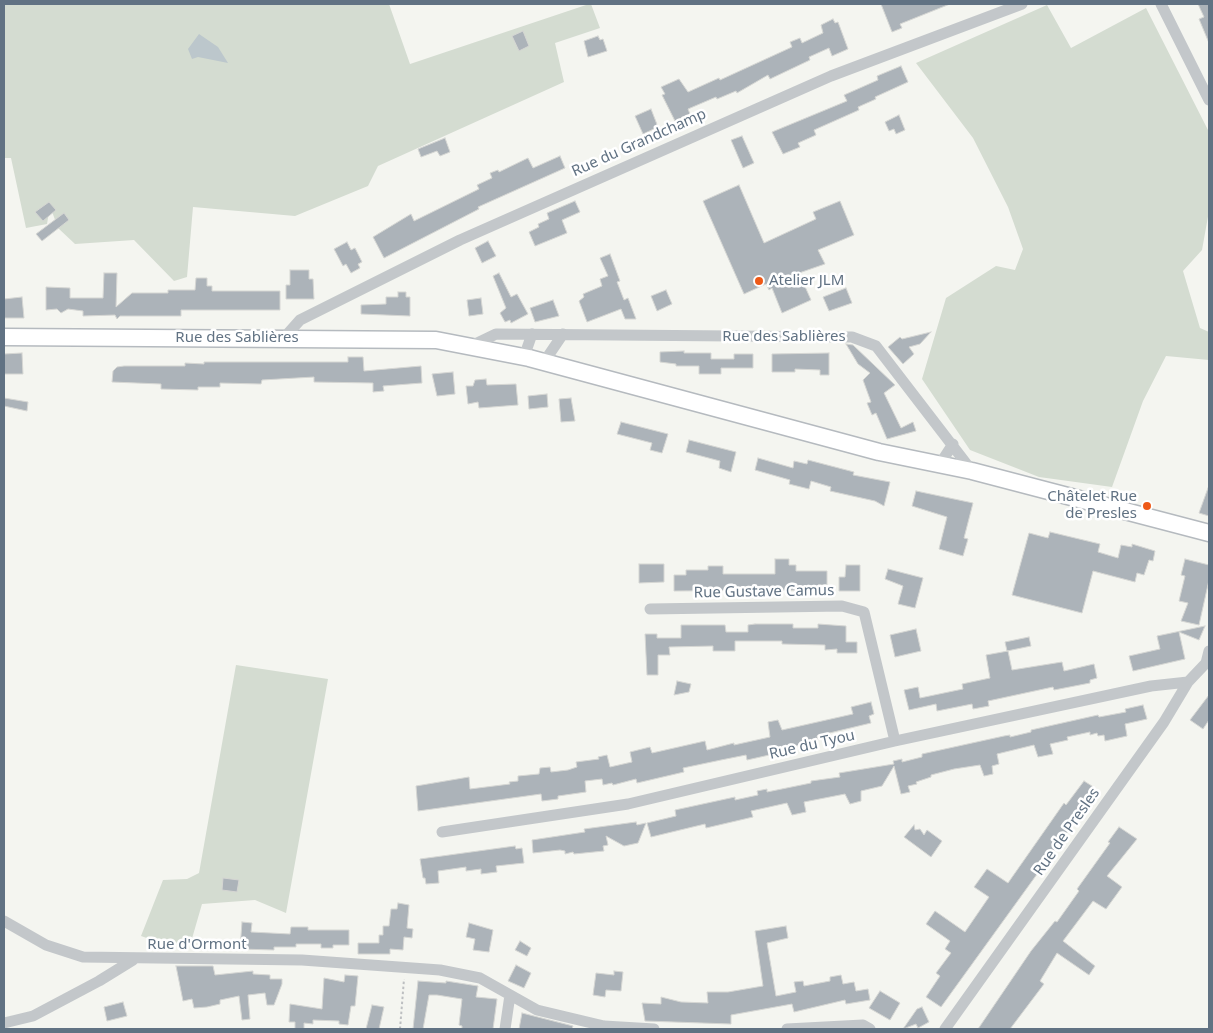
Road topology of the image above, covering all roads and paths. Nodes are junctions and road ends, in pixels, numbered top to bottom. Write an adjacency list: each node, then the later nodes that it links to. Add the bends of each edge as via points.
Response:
1 (1022, 4): 7 (street, Rue du Grandchamp, via 831,76 460,240 300,320)
2 (1161, 4): 3 (street)
3 (1209, 100)
4 (532, 334): 5 (street, Rue des Sablières); 8 (street, Rue des Sablières, via 496,334); 9 (street)
5 (563, 334): 10 (street); 11 (street, Rue des Sablières, via 852,337 876,346)
6 (4, 337): 7 (main road, Rue des Sablières)
7 (284, 338): 8 (main road, Rue des Sablières, via 436,340)
8 (469, 347): 9 (main road, Rue des Sablières)
9 (524, 357): 10 (main road, Rue des Sablières)
10 (544, 362): 12 (main road, Rue des Sablières, via 879,452)
11 (953, 444): 12 (street); 13 (street, Rue des Sablières)
12 (940, 464): 13 (main road, Rue des Sablières)
13 (972, 471): 14 (main road, Rue des Sablières)
14 (1209, 533)
15 (650, 609): 18 (street, Rue Gustave Camus, via 842,606 864,612)
16 (1209, 651): 17 (street, Rue de Presles, via 1206,663)
17 (1188, 682): 18 (street, Rue du Tyou, via 1151,686); 30 (street, Rue de Presles, via 1164,722)
18 (895, 741): 19 (street, Rue du Tyou, via 628,804)
19 (442, 832)
20 (4, 922): 21 (street, via 46,945 83,957)
21 (133, 960): 22 (street, Rue d'Ormont, via 302,960); 24 (street, Rue d'Ormont, via 99,982 33,1016)
22 (406, 967): 23 (street, Rue d'Ormont, via 480,978); 25 (path)
23 (510, 995): 26 (street); 27 (street, Rue d'Ormont, via 537,1010 604,1026)
24 (4, 1023)
25 (400, 1029)
26 (505, 1029)
27 (654, 1029)
28 (787, 1029): 29 (street, via 863,1025)
29 (870, 1029)
30 (945, 1029)

